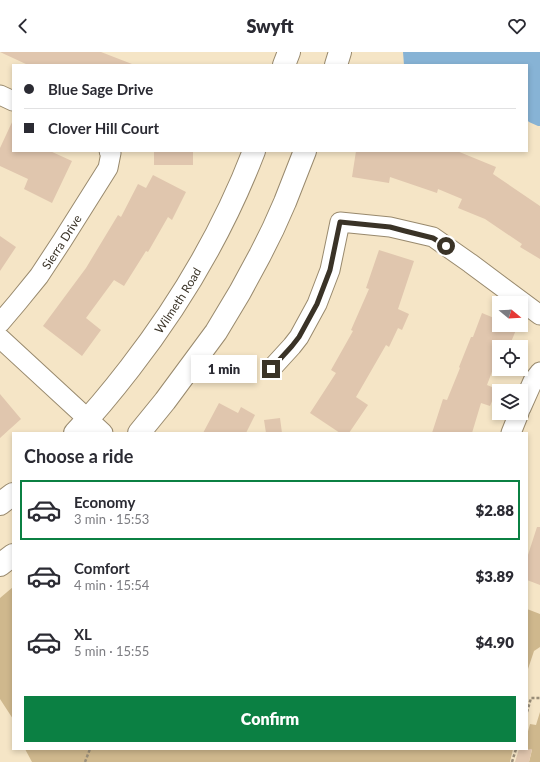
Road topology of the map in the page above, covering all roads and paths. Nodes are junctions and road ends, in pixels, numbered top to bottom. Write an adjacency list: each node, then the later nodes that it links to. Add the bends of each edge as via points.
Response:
1 (289, 52): 3 (main road)
2 (340, 52): 4 (main road)
3 (284, 64)
4 (336, 64)
5 (0, 95): 6 (street)
6 (12, 101)
7 (110, 152): 11 (street, Sierra Drive, via 108,168 62,241 39,276)
8 (254, 152): 17 (main road, Wilmeth Road, via 229,210 189,284)
9 (305, 152): 18 (main road, via 273,229 240,292 216,332)
10 (540, 315): 13 (street, via 433,238 390,227 340,222 330,270 317,304 299,337)
11 (0, 323)
12 (0, 338): 17 (street)
13 (271, 369)
14 (540, 372): 15 (street)
15 (528, 391)
16 (516, 420): 19 (street)
17 (89, 428)
18 (139, 432)
19 (511, 432)
20 (12, 495): 21 (main road)
21 (0, 504)
22 (12, 556): 23 (main road)
23 (0, 565)
24 (540, 698): 25 (path, via 531,698)
25 (528, 708)
26 (90, 750): 28 (path)
27 (516, 750): 29 (path)
28 (85, 762)
29 (512, 762)

